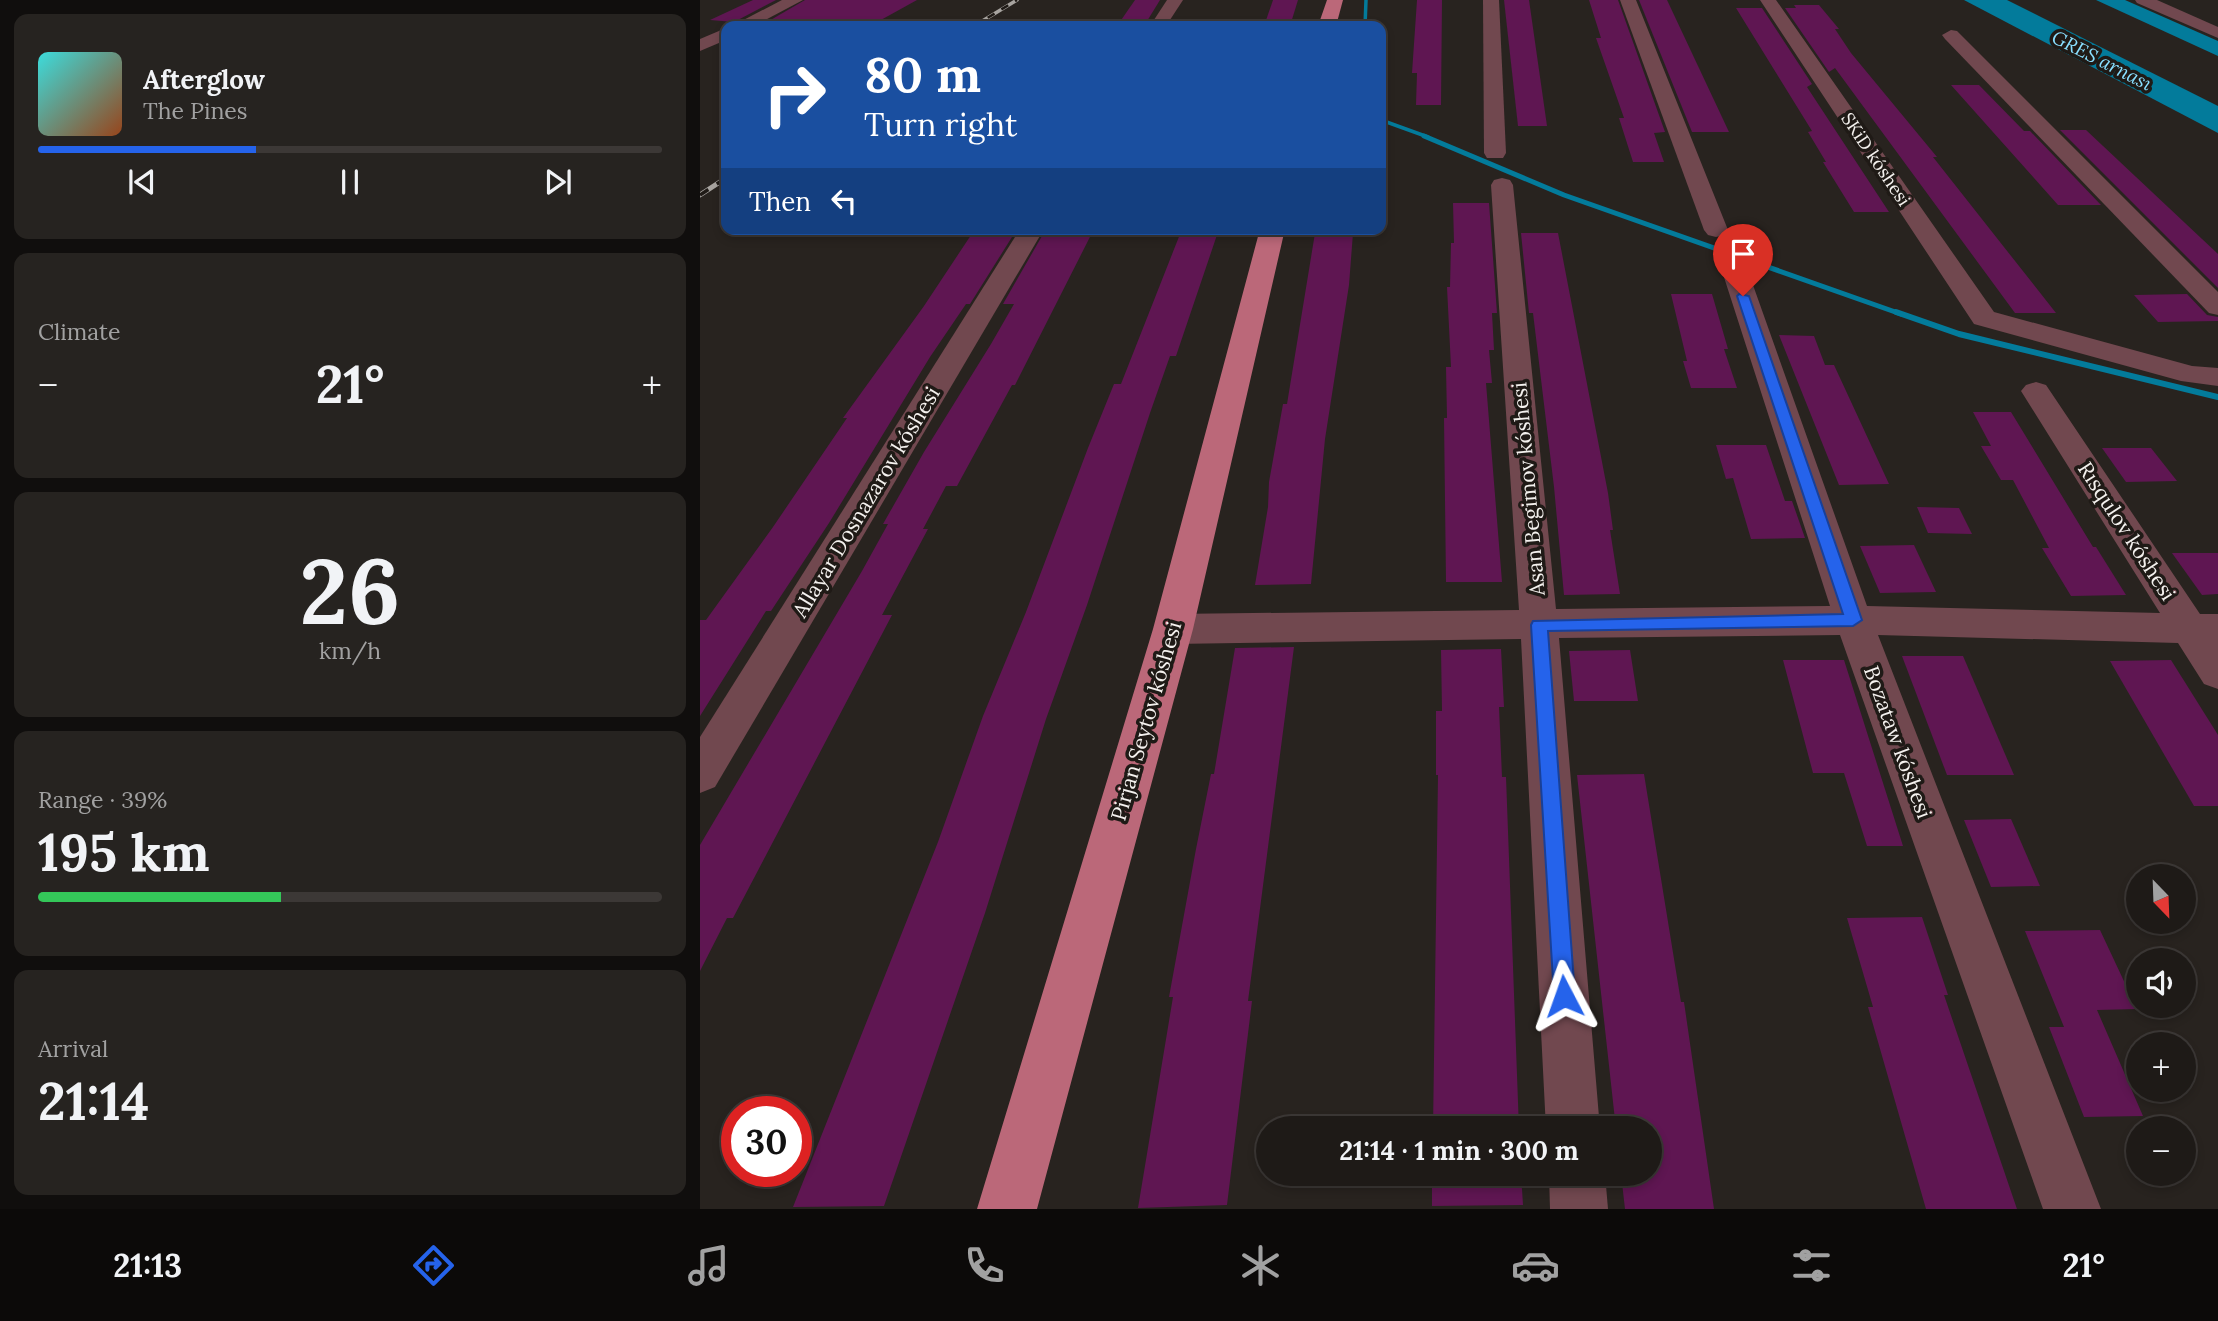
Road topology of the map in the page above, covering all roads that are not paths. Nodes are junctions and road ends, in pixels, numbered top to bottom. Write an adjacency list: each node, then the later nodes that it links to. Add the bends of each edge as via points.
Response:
1 (795, 0): 8 (street)
2 (1175, 0): 9 (street)
3 (1335, 0): 10 (main road)
4 (1491, 0): 23 (street, Asan Begimov kóshesi, via 1498,169)
5 (1628, 0): 15 (street)
6 (1768, 0): 20 (street, SKiD kóshesi, via 1984,318 2191,376)
7 (2143, 0): 11 (street)
8 (751, 21)
9 (1161, 21)
10 (1329, 21)
11 (2218, 33)
12 (1951, 35): 19 (street)
13 (721, 36): 14 (street)
14 (700, 46)
15 (1716, 230)
16 (1028, 235): 27 (street, Allayar Dosnazarov kóshesi)
17 (1272, 235): 24 (main road, Pirjan Seytov kóshesi)
18 (1735, 271): 22 (street, Bozataw kóshesi)
19 (2218, 307)
20 (2218, 377)
21 (2036, 391): 25 (street, Rısqulov kóshesi)
22 (1853, 620): 23 (street); 25 (street); 32 (street, Bozataw kóshesi)
23 (1539, 625): 24 (street); 28 (street, Asan Begimov kóshesi)
24 (1173, 629): 30 (main road, Pirjan Seytov kóshesi)
25 (2204, 629): 26 (street, Rısqulov kóshesi)
26 (2218, 673)
27 (700, 774)
28 (1572, 1116)
29 (1578, 1186): 31 (street)
30 (1007, 1209)
31 (1579, 1209)
32 (2072, 1209)

